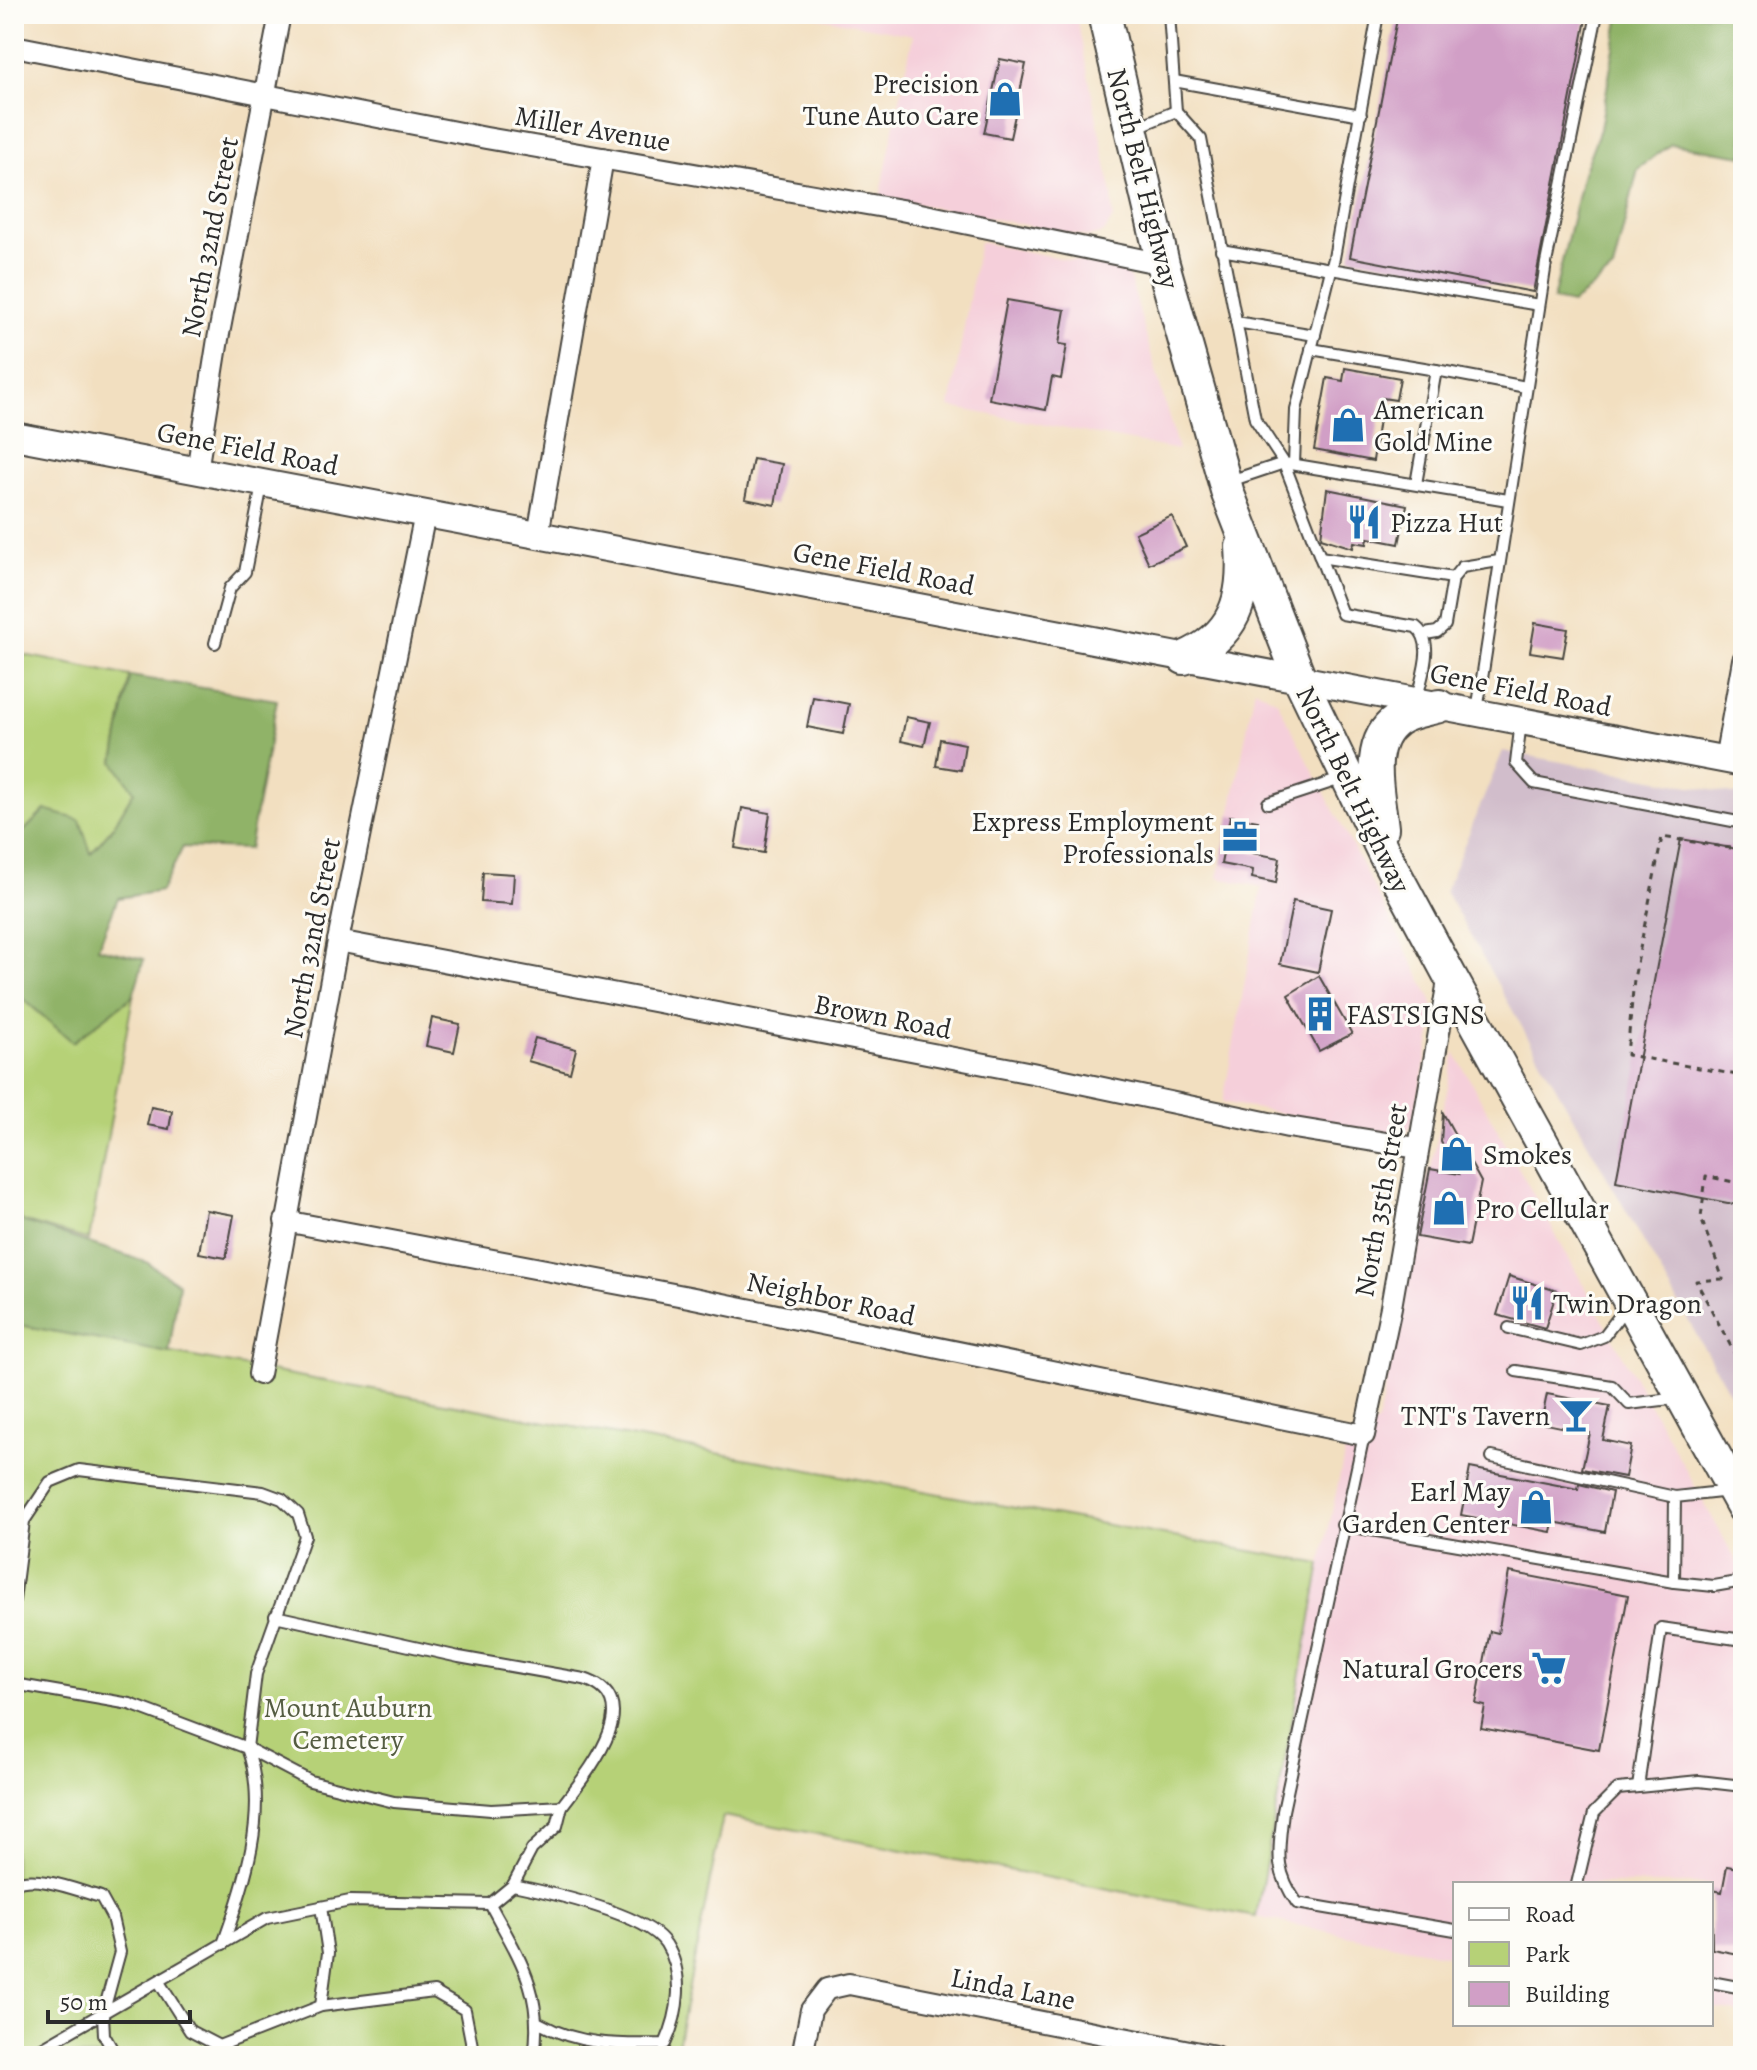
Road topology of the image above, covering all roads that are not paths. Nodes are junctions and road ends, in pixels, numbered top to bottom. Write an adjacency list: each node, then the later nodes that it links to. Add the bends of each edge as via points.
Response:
1 (280, 14): 8 (street, North 32nd Street)
2 (1104, 14): 11 (main road, North Belt Highway)
3 (1169, 14): 7 (lane)
4 (1378, 14): 10 (lane)
5 (1597, 14): 16 (lane)
6 (14, 46): 8 (street, Miller Avenue)
7 (1174, 81): 9 (lane); 10 (lane)
8 (265, 94): 12 (street, Miller Avenue); 24 (street, North 32nd Street)
9 (1176, 111): 11 (lane); 13 (lane, via 1201,139)
10 (1361, 115): 15 (lane)
11 (1131, 129): 14 (main road, North Belt Highway)
12 (603, 158): 14 (street, Miller Avenue, via 901,210); 31 (street)
13 (1221, 250): 15 (lane); 17 (lane)
14 (1163, 264): 26 (main road, North Belt Highway)
15 (1330, 267): 16 (lane); 18 (lane)
16 (1539, 305): 21 (lane)
17 (1236, 322): 18 (lane); 23 (lane, via 1255,419)
18 (1315, 335): 19 (lane)
19 (1311, 349): 20 (lane); 23 (lane)
20 (1436, 370): 21 (lane); 27 (lane)
21 (1526, 387): 28 (lane)
22 (14, 436): 24 (street, Gene Field Road)
23 (1289, 464): 26 (lane); 27 (lane); 32 (lane)
24 (197, 471): 25 (street, Gene Field Road)
25 (262, 483): 29 (street, Gene Field Road); 36 (lane, via 245,572 230,588)
26 (1225, 483): 30 (main road, North Belt Highway)
27 (1416, 484): 28 (lane)
28 (1508, 500): 33 (lane)
29 (425, 514): 31 (street, Gene Field Road); 48 (street, North 32nd Street)
30 (1240, 524): 37 (main road, via 1244,575 1232,619 1206,648); 39 (main road, North Belt Highway)
31 (538, 535): 37 (street, Gene Field Road)
32 (1320, 557): 34 (lane); 35 (lane, via 1342,614 1416,627)
33 (1499, 561): 34 (lane, via 1462,567); 41 (lane)
34 (1453, 578): 35 (lane, via 1445,625)
35 (1425, 634): 40 (lane)
36 (215, 643)
37 (1184, 658): 39 (street, Gene Field Road)
38 (1743, 660): 43 (street)
39 (1300, 679): 40 (street, Gene Field Road); 44 (main road, North Belt Highway)
40 (1428, 704): 41 (street, Gene Field Road); 47 (main road, via 1396,721 1382,739 1375,784)
41 (1477, 713): 42 (street, Gene Field Road)
42 (1521, 721): 43 (street, Gene Field Road); 46 (lane, via 1516,763 1534,783)
43 (1734, 762)
44 (1347, 777): 45 (lane); 47 (main road, North Belt Highway)
45 (1268, 803)
46 (1743, 823)
47 (1385, 855): 49 (main road, North Belt Highway)
48 (338, 941): 50 (street, Brown Road); 51 (street, North 32nd Street)
49 (1449, 974): 50 (street, North 35th Street); 52 (main road, North Belt Highway)
50 (1417, 1148): 57 (street, North 35th Street)
51 (285, 1221): 55 (street, North 32nd Street); 57 (street, Neighbor Road, via 689,1297)
52 (1628, 1305): 53 (lane, via 1604,1336 1581,1345); 56 (main road, North Belt Highway)
53 (1509, 1328)
54 (1516, 1371): 56 (lane, via 1612,1386 1629,1404)
55 (259, 1374)
56 (1681, 1398): 60 (main road, North Belt Highway)
57 (1364, 1435): 61 (lane)
58 (1492, 1457): 59 (lane)
59 (1675, 1497): 60 (lane); 63 (lane)
60 (1738, 1498)
61 (1342, 1525): 63 (lane); 77 (lane, via 1283,1811 1277,1861 1283,1883 1297,1903)
62 (1743, 1581): 63 (lane, via 1714,1586)
63 (1674, 1582)
64 (14, 1600): 65 (lane, via 24,1521 50,1482 79,1470 236,1487 282,1499 298,1514 305,1536)
65 (275, 1616): 68 (lane, via 256,1674); 71 (lane, via 598,1683 610,1698 614,1725)
66 (1743, 1640): 70 (lane, via 1661,1628)
67 (14, 1684): 68 (lane, via 130,1704)
68 (247, 1748): 71 (lane, via 310,1781 394,1802 477,1810); 78 (lane, via 255,1767 254,1819 245,1882)
69 (1743, 1786): 70 (lane, via 1699,1781)
70 (1638, 1787): 72 (lane, via 1618,1789 1594,1813)
71 (562, 1806): 74 (lane, via 557,1826 532,1849)
72 (1577, 1882)
73 (14, 1884): 83 (lane, via 49,1884 101,1897 120,1952)
74 (513, 1885): 75 (lane); 84 (lane, via 565,1896 647,1929 666,1943 678,1978 676,2013 665,2044 566,2038)
75 (490, 1904): 76 (lane, via 350,1901); 84 (lane, via 527,1973)
76 (321, 1907): 78 (lane, via 267,1918); 82 (lane, via 328,1953)
77 (1453, 1930)
78 (223, 1944): 79 (lane)
79 (159, 1982): 83 (lane); 85 (lane, via 190,2031)
80 (1713, 1982): 81 (lane)
81 (1743, 1988)
82 (321, 2006): 85 (lane); 88 (lane, via 434,1992 465,2010)
83 (103, 2014): 86 (lane); 87 (lane, via 104,2035)
84 (539, 2023): 89 (lane)
85 (221, 2051)
86 (28, 2056)
87 (116, 2056)
88 (474, 2056)
89 (534, 2056)
90 (802, 2056): 91 (street, Linda Lane, via 811,2010 827,1989 849,1984)
91 (1215, 2056)

